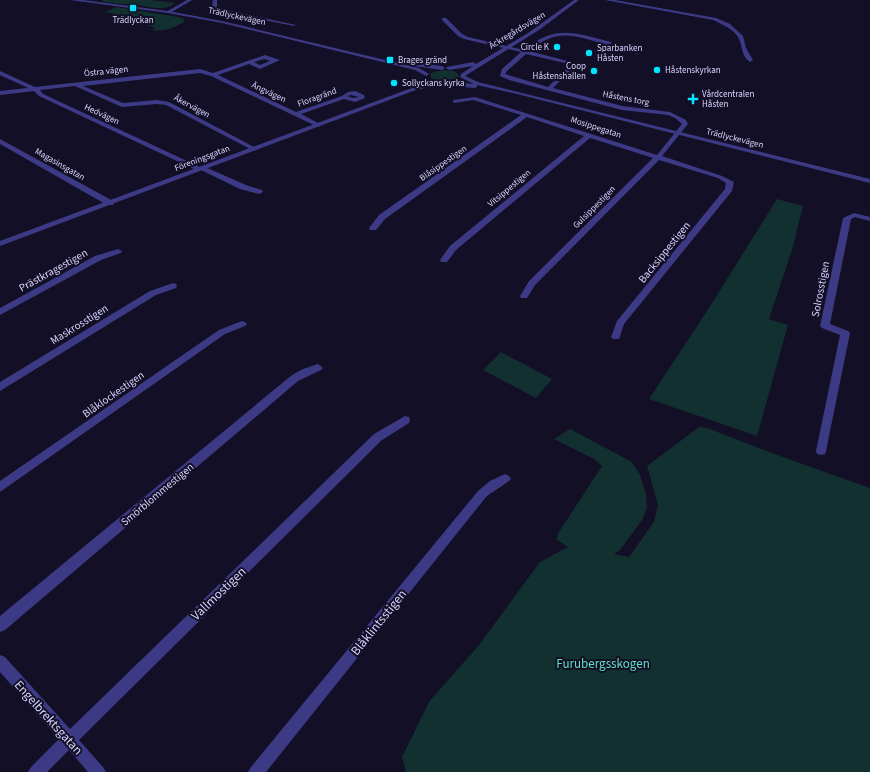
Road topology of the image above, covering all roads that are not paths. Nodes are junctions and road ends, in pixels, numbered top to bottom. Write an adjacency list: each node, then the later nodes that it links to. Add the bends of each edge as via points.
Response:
1 (72, 0): 6 (street, Trädlyckevägen)
2 (190, 0): 6 (street)
3 (215, 0): 8 (street, via 215,9)
4 (577, 0): 10 (street, Äckregårdsvägen)
5 (607, 0): 14 (street, via 722,22 741,37 743,48)
6 (168, 12): 11 (street, Trädlyckevägen, via 250,28)
7 (444, 18): 10 (street, via 463,37)
8 (294, 25)
9 (609, 43): 12 (street, Håstens torg, via 556,34)
10 (508, 48): 12 (street); 13 (street, Äckregårdsvägen)
11 (349, 52): 16 (street, Trädlyckevägen, via 412,65); 20 (street, Trädlyckevägen, via 417,69)
12 (525, 52): 26 (street, Håstens torg, via 504,70 502,75); 26 (street, via 572,63 565,75)
13 (485, 60): 17 (street, Äckregårdsvägen, via 463,67); 21 (street, Äckregårdsvägen)
14 (750, 60)
15 (249, 62): 15 (street, via 264,57 276,60 260,67); 19 (street)
16 (442, 68): 17 (street, Äckregårdsvägen); 20 (street)
17 (449, 68): 21 (street, Trädlyckevägen)
18 (0, 73): 25 (street, Hedvägen)
19 (213, 75): 22 (street, Östra vägen, via 194,71); 32 (street, Ängvägen)
20 (426, 75): 23 (street, Trädlyckevägen, via 429,81); 27 (street, Föreningsgatan, via 420,84)
21 (463, 76): 24 (street, Äckregårdsvägen); 31 (street, Trädlyckevägen, via 476,83)
22 (74, 84): 25 (street, Östra vägen); 38 (street, Åkervägen, via 122,105 167,103)
23 (438, 84): 24 (street, Föreningsgatan); 27 (street, Föreningsgatan)
24 (451, 84): 31 (street, Trädlyckevägen, via 486,88)
25 (34, 89): 28 (street, Östra vägen); 40 (street, Hedvägen)
26 (550, 89): 36 (street, Håstens torg, via 623,108 676,116 684,121)
27 (411, 90): 34 (street, Föreningsgatan)
28 (0, 92)
29 (344, 97): 32 (street, Floragränd)
30 (455, 101): 33 (street, Mosippegatan, via 473,98)
31 (596, 113): 36 (street, Trädlyckevägen)
32 (296, 114): 34 (street, Ängvägen)
33 (526, 115): 35 (street, Mosippegatan); 46 (street, Blåsippestigen, via 382,217)
34 (318, 125): 38 (street, Föreningsgatan)
35 (589, 134): 39 (street, Mosippegatan); 49 (street, Vitsippestigen, via 453,248)
36 (678, 134): 39 (street, Gulsippestigen); 41 (street, Trädlyckevägen)
37 (0, 141): 44 (street, Magasinsgatan)
38 (254, 149): 40 (street, Föreningsgatan)
39 (658, 157): 42 (street, Mosippegatan); 51 (street, Gulsippestigen, via 532,283)
40 (200, 168): 43 (street, Hedvägen); 44 (street, Föreningsgatan)
41 (870, 181)
42 (730, 182): 54 (street, Backsippestigen, via 728,189 620,323)
43 (258, 192)
44 (110, 203): 47 (street, Föreningsgatan)
45 (870, 219): 58 (street, Solrosstigen, via 854,215 847,218 825,326 845,332)
46 (373, 228)
47 (2, 242)
48 (118, 251): 52 (street, Prästkragestigen, via 98,258)
49 (444, 260)
50 (173, 286): 56 (street, Maskrosstigen, via 153,293)
51 (524, 296)
52 (0, 312)
53 (242, 324): 60 (street, Blåklockestigen, via 222,332)
54 (616, 336)
55 (318, 368): 61 (street, Smörblommestigen, via 295,378)
56 (0, 388)
57 (405, 420): 63 (street, Vallmostigen, via 378,437)
58 (821, 451)
59 (505, 479): 66 (street, Blåklintsstigen, via 482,494)
60 (0, 487)
61 (0, 625)
62 (0, 662): 63 (street, Engelbrektsgatan)
63 (70, 738): 64 (street, Vallmostigen); 65 (street, Engelbrektsgatan)
64 (36, 772)
65 (98, 772)
66 (256, 772)

